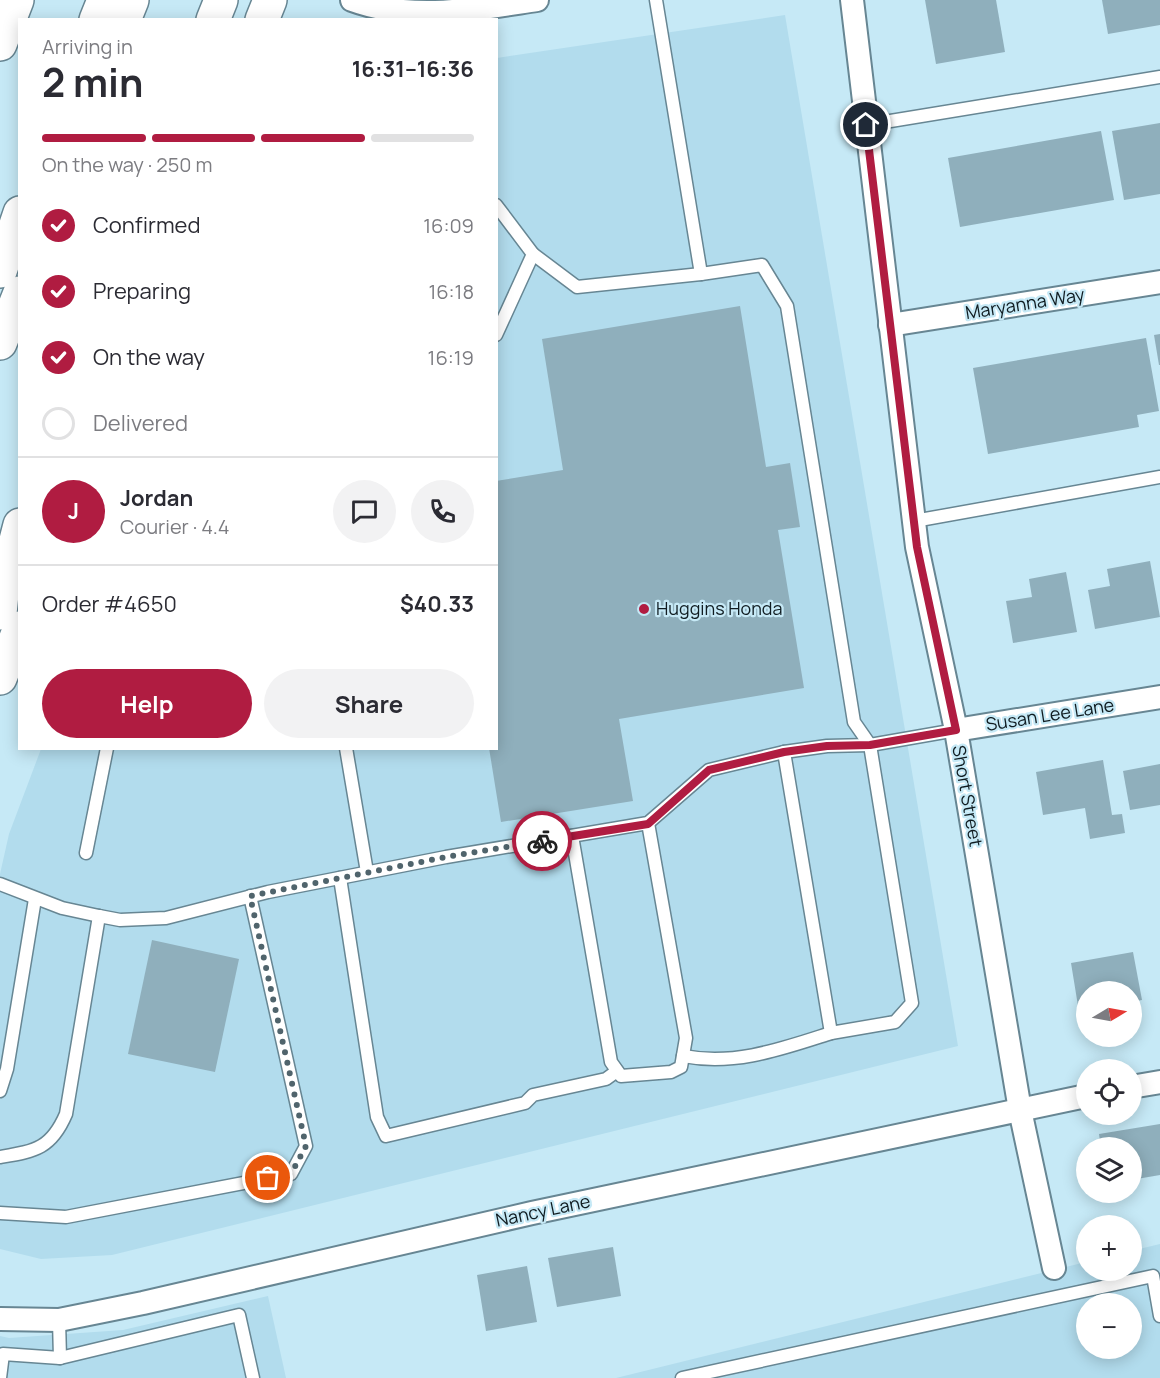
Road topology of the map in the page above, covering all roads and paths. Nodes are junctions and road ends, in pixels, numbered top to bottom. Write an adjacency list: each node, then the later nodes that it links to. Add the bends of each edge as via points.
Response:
1 (17, 0): 15 (main road)
2 (104, 0): 11 (main road)
3 (132, 0): 12 (main road)
4 (221, 0): 13 (main road)
5 (270, 0): 14 (main road)
6 (352, 0): 10 (street)
7 (536, 0): 10 (street)
8 (656, 0): 22 (lane)
9 (852, 0): 17 (street, Short Street)
10 (406, 16)
11 (97, 18)
12 (125, 18)
13 (214, 18)
14 (263, 18)
15 (0, 44)
16 (1160, 77): 17 (lane)
17 (866, 125): 25 (street, Short Street)
18 (498, 208): 20 (lane)
19 (18, 219): 21 (main road)
20 (533, 254): 22 (lane, via 577,287); 26 (lane)
21 (0, 270)
22 (701, 273): 36 (lane, via 762,265 787,306 854,722)
23 (1160, 282): 25 (street, Maryanna Way)
24 (18, 298): 27 (main road)
25 (890, 325): 29 (street, Short Street)
26 (498, 331)
27 (0, 344)
28 (1160, 477): 29 (lane)
29 (914, 520): 35 (street, Short Street)
30 (18, 533): 31 (main road)
31 (0, 613)
32 (18, 633): 33 (main road)
33 (0, 678)
34 (1160, 697): 35 (street, Susan Lee Lane)
35 (956, 730): 36 (lane, Susan Lee Lane); 56 (street, Short Street)
36 (870, 745): 39 (lane, Susan Lee Lane); 49 (lane, via 912,1003 895,1022)
37 (107, 750): 42 (lane)
38 (346, 750): 43 (lane)
39 (784, 752): 40 (lane, Susan Lee Lane, via 709,770); 49 (lane)
40 (648, 824): 41 (lane); 50 (lane, via 686,1038)
41 (572, 836): 43 (lane); 51 (lane, via 611,1062)
42 (87, 853)
43 (367, 872): 44 (lane)
44 (340, 878): 46 (lane); 51 (lane, via 377,1117 386,1136 525,1103 533,1095 606,1079)
45 (0, 884): 47 (lane)
46 (250, 896): 48 (lane, via 166,918 120,920); 58 (lane, via 306,1146 291,1174 66,1217)
47 (35, 899): 48 (lane); 54 (lane)
48 (99, 916): 57 (lane, via 64,1120 49,1144)
49 (831, 1033): 50 (lane, via 755,1057 707,1061)
50 (682, 1056): 51 (lane, via 681,1067 672,1072 621,1076)
51 (617, 1071)
52 (1160, 1082): 53 (street)
53 (1142, 1085)
54 (0, 1091)
55 (1076, 1098): 56 (street, Nancy Lane)
56 (1020, 1110): 59 (street, Short Street); 62 (street, Nancy Lane, via 532,1213)
57 (0, 1157)
58 (0, 1213)
59 (1054, 1268)
60 (1160, 1316): 66 (lane, via 1154,1276)
61 (0, 1319): 62 (street, Nancy Lane)
62 (59, 1320): 63 (lane)
63 (60, 1358): 64 (lane, via 3,1354); 65 (lane, via 239,1315)
64 (0, 1378)
65 (253, 1378)
66 (682, 1378)

